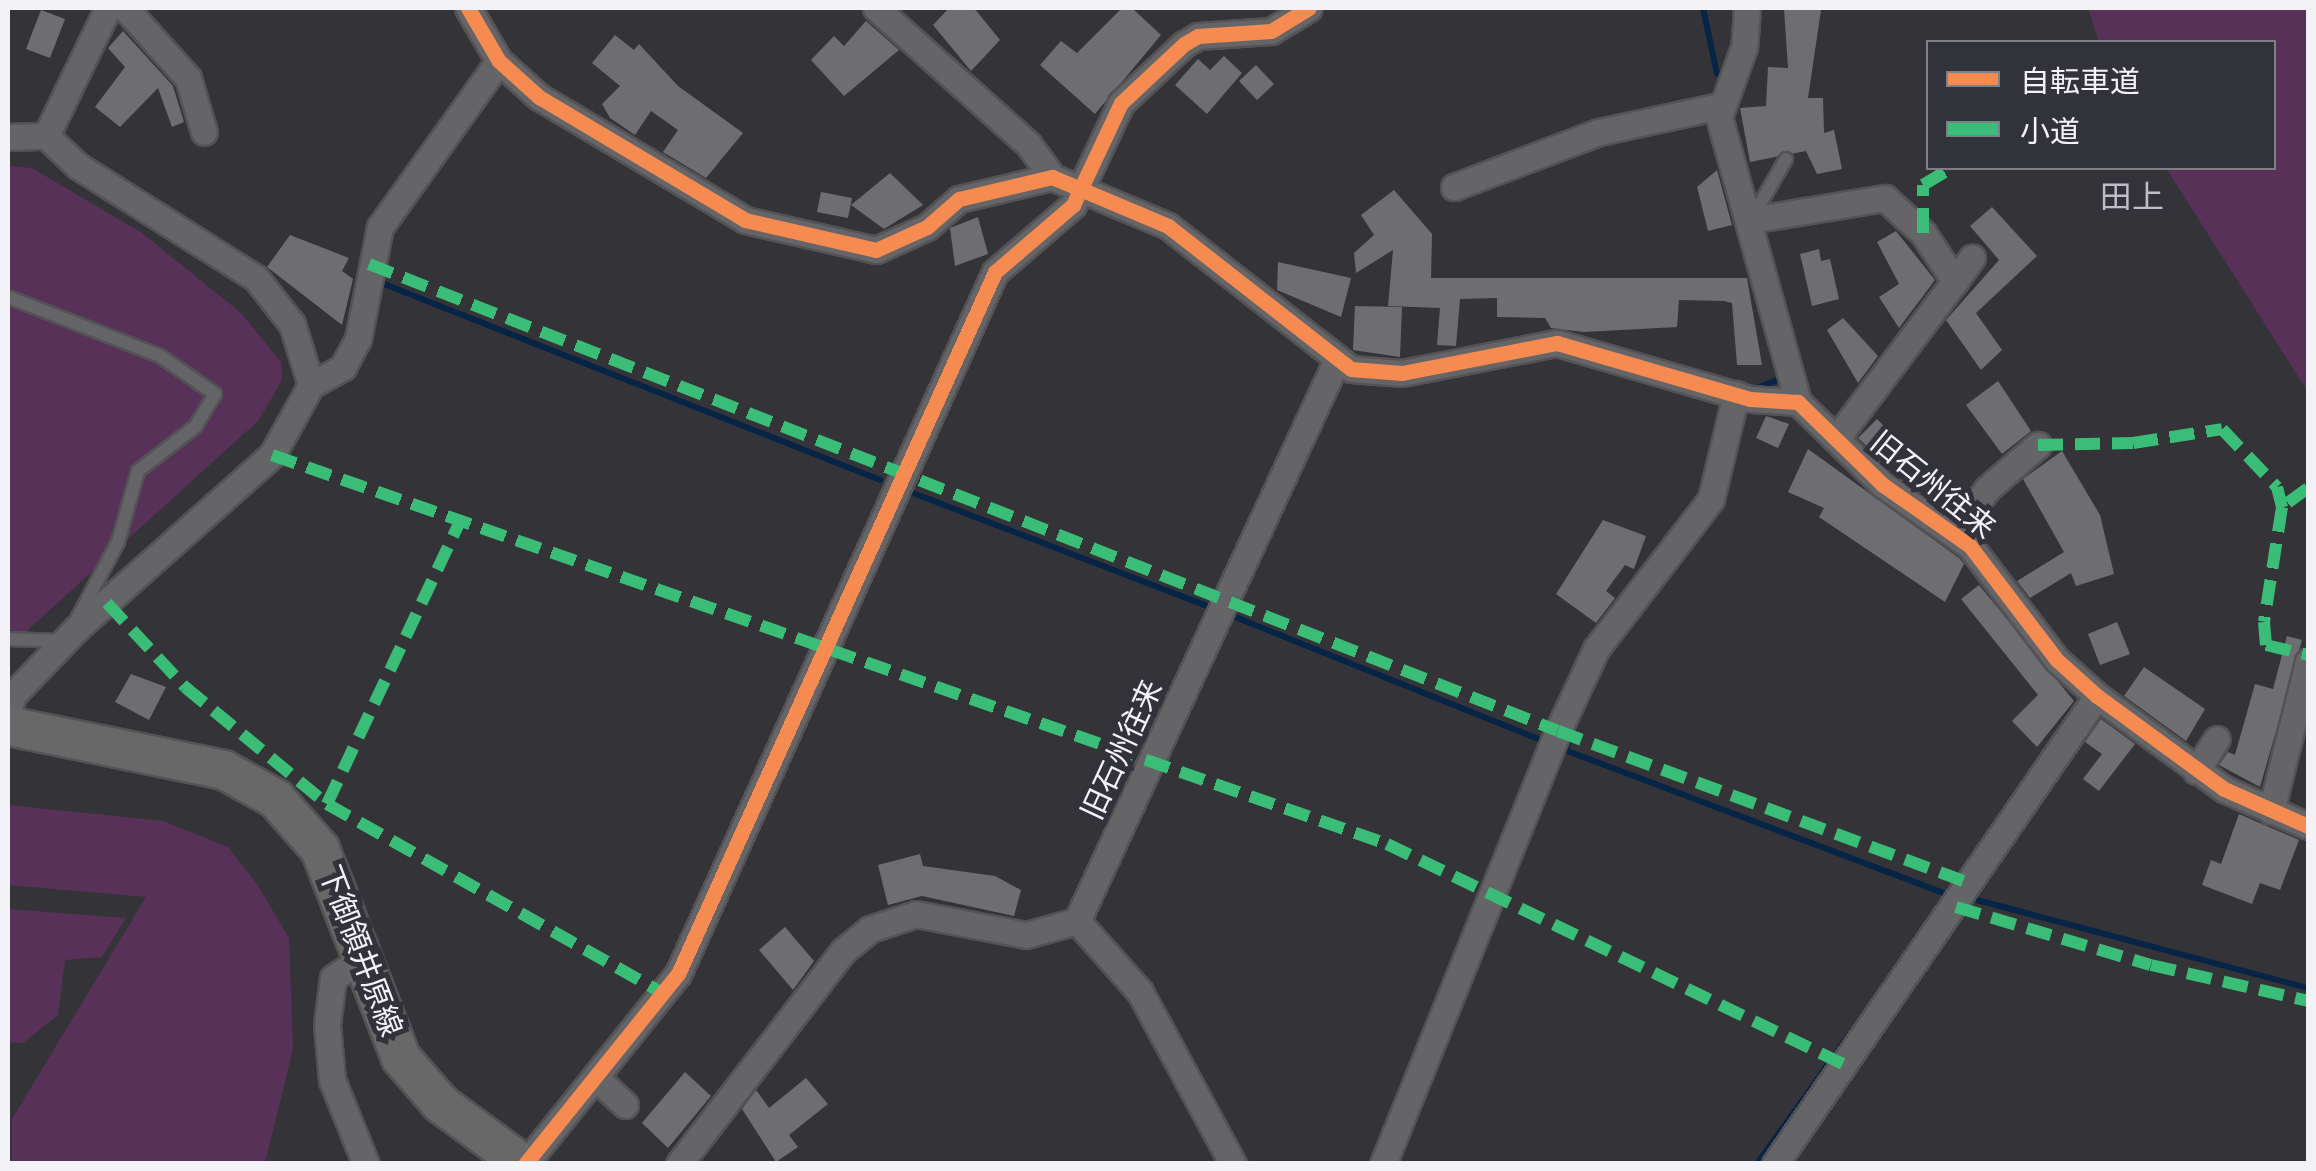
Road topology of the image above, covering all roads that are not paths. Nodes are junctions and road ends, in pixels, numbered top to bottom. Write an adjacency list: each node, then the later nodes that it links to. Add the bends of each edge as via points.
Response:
1 (108, 8): 11 (street)
2 (125, 8): 9 (street, via 188,78)
3 (468, 8): 7 (street)
4 (876, 8): 13 (street, via 1029,145)
5 (1309, 8): 15 (street, via 1271,31 1198,36 1184,44 1120,102)
6 (1747, 8): 8 (street, via 1744,48)
7 (498, 61): 13 (street, via 560,112 711,202 829,244 897,244 959,199); 21 (street, via 380,227 358,339 343,367)
8 (1720, 106): 14 (street, via 1599,132); 16 (street)
9 (204, 132)
10 (8, 136): 11 (street)
11 (46, 136): 21 (street, via 78,166 256,278 292,324)
12 (1786, 159): 16 (lane)
13 (1052, 178): 15 (street)
14 (1454, 187)
15 (1079, 188): 20 (street, via 1168,226); 39 (street, via 1073,205 987,287 678,974)
16 (1750, 220): 18 (street, via 1885,198 1924,233); 23 (street)
17 (1972, 258): 18 (street)
18 (1955, 281): 24 (street)
19 (8, 297): 27 (lane, via 102,329 210,384 214,394 196,426 138,471 118,542)
20 (1336, 362): 22 (street, via 1402,373 1557,343); 37 (street, 旧石州往来)
21 (311, 384): 27 (street, via 272,455)
22 (1736, 394): 23 (street); 45 (street, via 1711,499 1596,649 1558,731)
23 (1798, 402): 24 (street, 旧石州往来)
24 (1836, 438): 26 (street, 旧石州往来, via 1883,485)
25 (2038, 445): 26 (street)
26 (1954, 532): 30 (street, 旧石州往来)
27 (72, 635): 28 (lane); 31 (street, via 13,696)
28 (8, 639)
29 (2308, 662): 35 (street)
30 (2098, 696): 34 (street, 旧石州往来); 46 (street)
31 (8, 712)
32 (8, 726): 38 (main road, 下御領井原線, via 210,766 276,799 320,849)
33 (2217, 739): 34 (street)
34 (2196, 771): 35 (street, 旧石州往来)
35 (2271, 811): 36 (street, 旧石州往来)
36 (2308, 826)
37 (1077, 920): 43 (street, via 1026,935 916,914 870,929 843,952); 44 (street, via 1140,992)
38 (361, 960): 41 (street, via 332,978 327,1025 332,1080); 42 (main road, 下御領井原線, via 401,1058 422,1084)
39 (595, 1077): 40 (street); 42 (street)
40 (625, 1105)
41 (366, 1164)
42 (524, 1164)
43 (679, 1164)
44 (1234, 1164)
45 (1383, 1164)
46 (1776, 1164)

